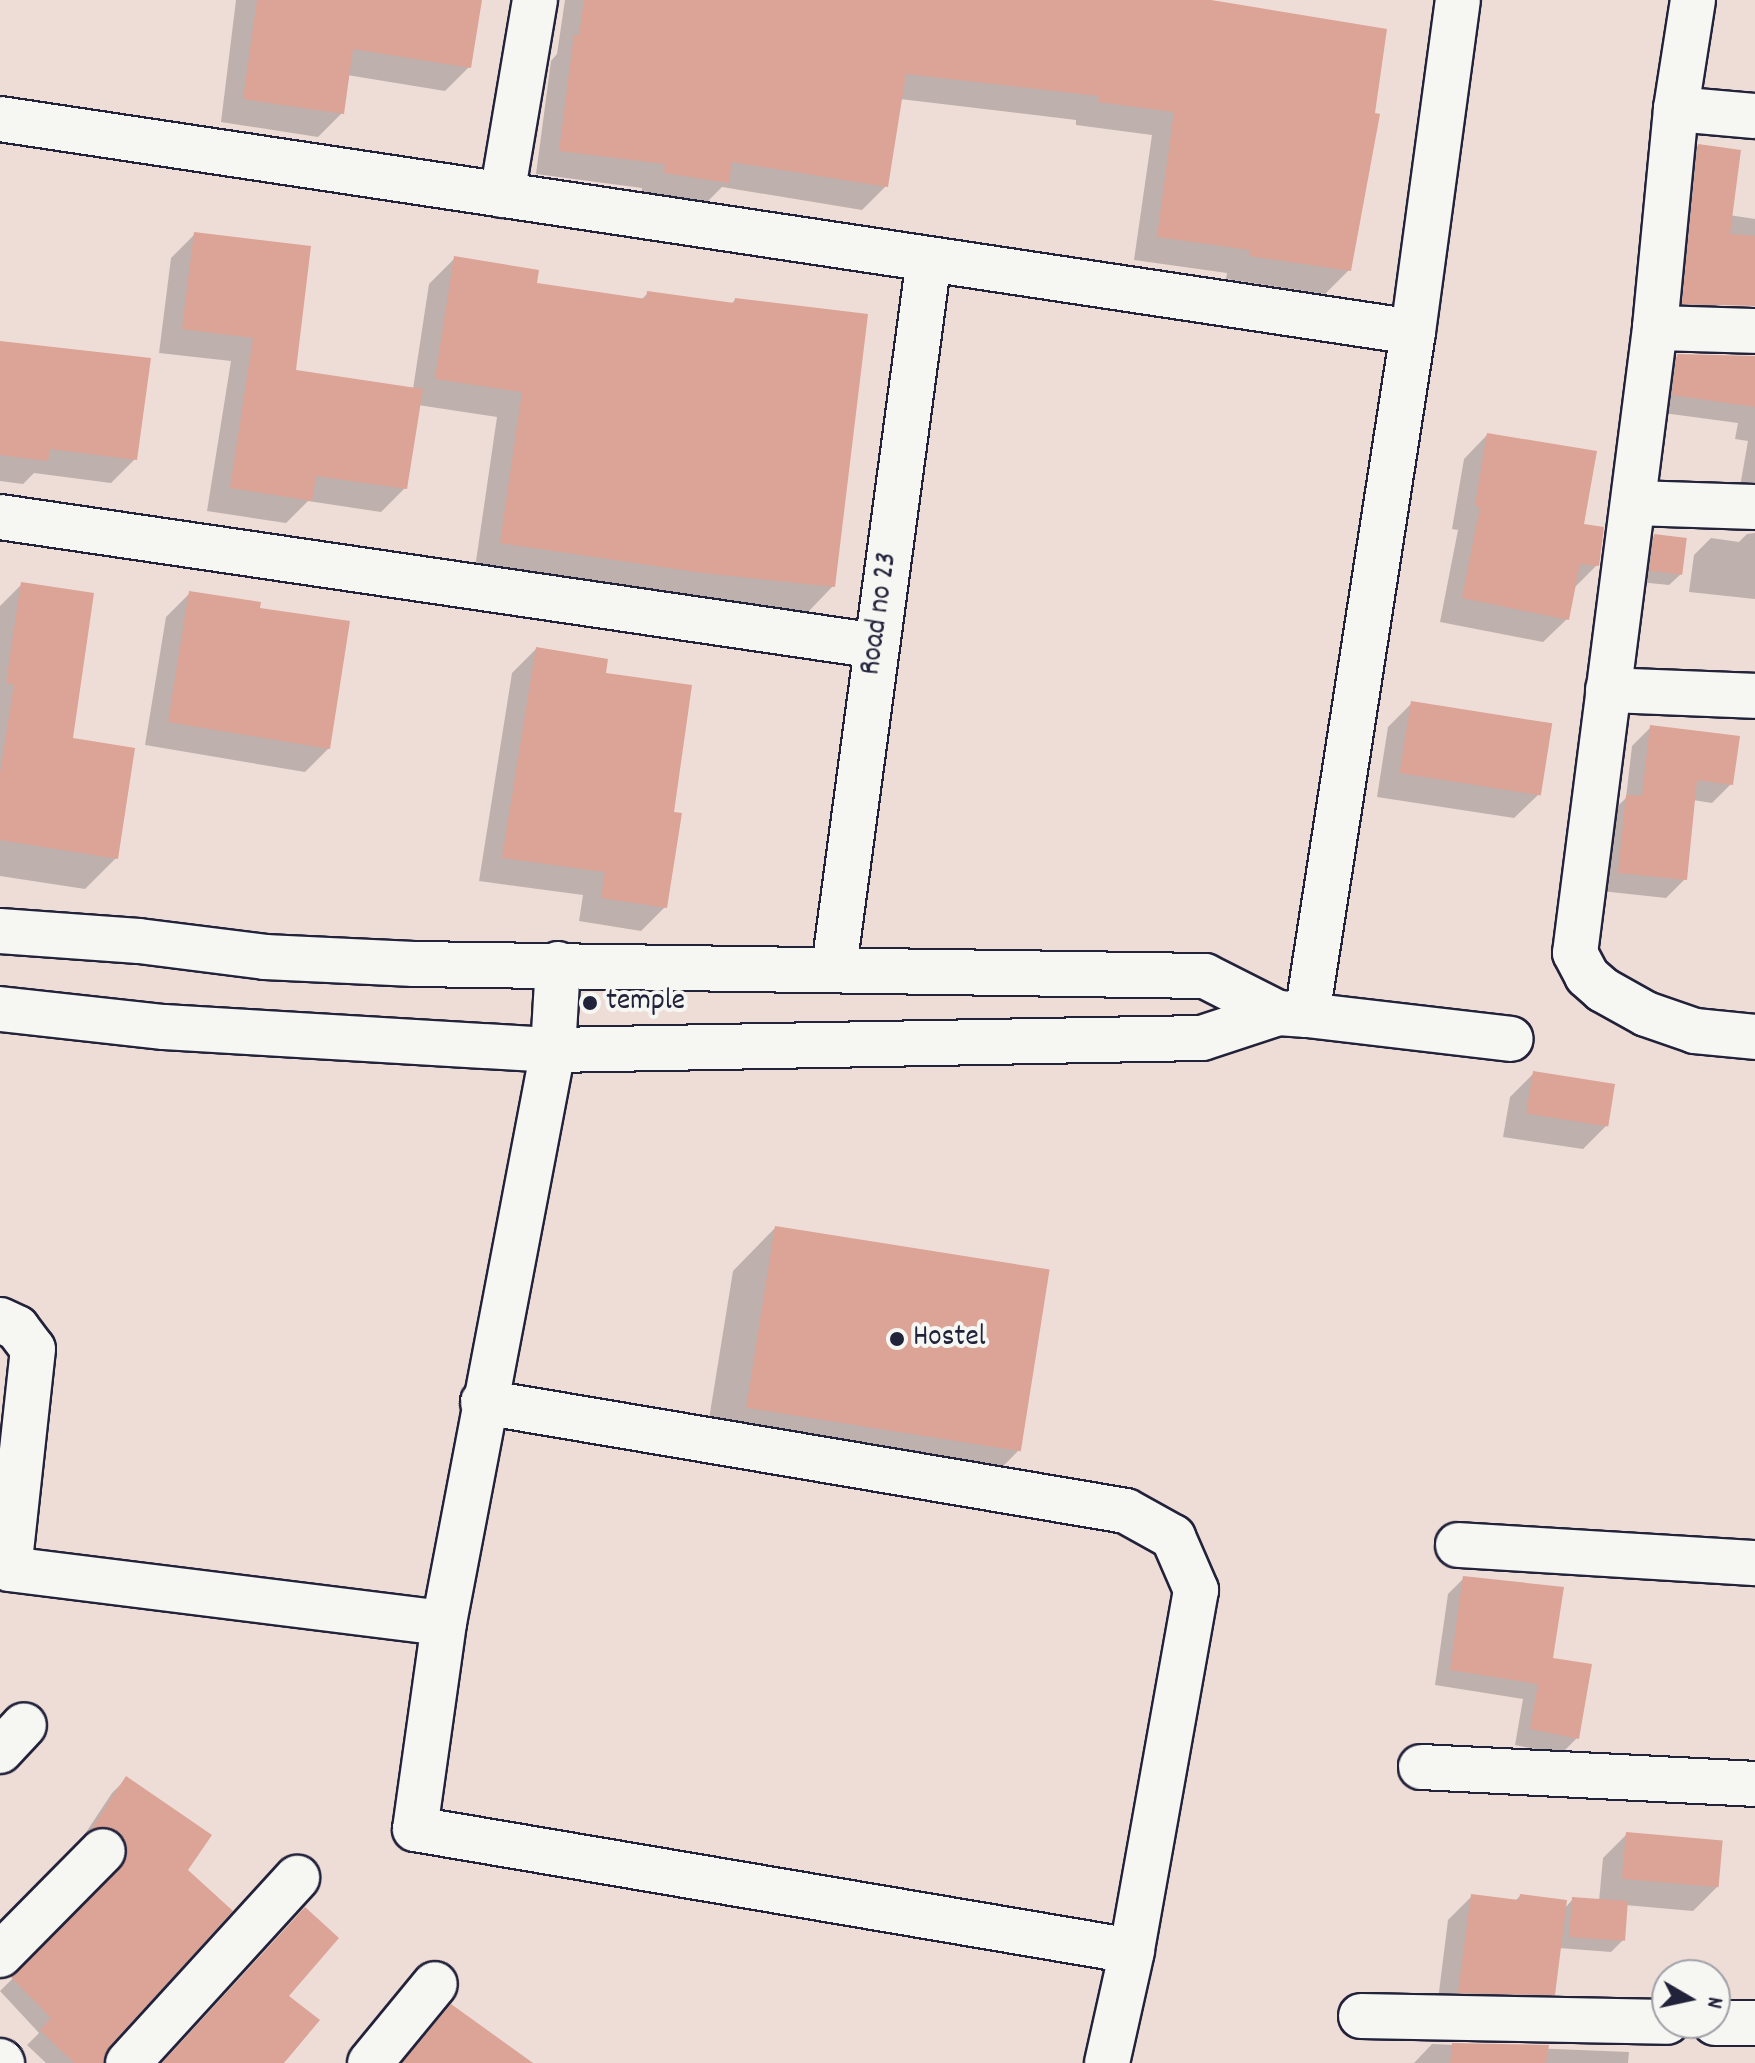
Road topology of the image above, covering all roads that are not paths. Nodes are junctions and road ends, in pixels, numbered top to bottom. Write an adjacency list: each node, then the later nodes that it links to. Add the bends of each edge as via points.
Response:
1 (535, 0): 7 (street)
2 (1458, 0): 11 (street)
3 (1693, 0): 4 (street)
4 (1676, 109): 5 (street); 9 (street)
5 (1755, 116)
6 (0, 119): 7 (street)
7 (502, 195): 8 (street)
8 (929, 259): 11 (street); 15 (street, Road no 23)
9 (1655, 328): 10 (street); 12 (street)
10 (1755, 331)
11 (1413, 332): 22 (street)
12 (1634, 503): 13 (street); 16 (street)
13 (1755, 507)
14 (0, 517): 15 (street)
15 (877, 646): 20 (street, Road no 23)
16 (1608, 690): 17 (street); 23 (street, via 1575,953 1587,976 1603,990 1646,1014 1695,1031)
17 (1755, 696)
18 (0, 931): 19 (street, via 265,957)
19 (558, 964): 20 (street); 25 (street)
20 (834, 968): 22 (street, via 1205,976)
21 (0, 1009): 25 (street, via 164,1027)
22 (1292, 1014): 24 (street); 25 (street, via 1202,1038)
23 (1755, 1037)
24 (1511, 1039)
25 (553, 1050): 27 (street)
26 (0, 1320): 30 (street, via 17,1328 33,1349 9,1569)
27 (483, 1402): 30 (street); 35 (street, via 1126,1511 1173,1537 1196,1590)
28 (1458, 1545): 29 (street)
29 (1755, 1563)
30 (444, 1623): 35 (street, via 415,1829)
31 (1421, 1767): 32 (street)
32 (1755, 1784)
33 (103, 1851): 36 (street)
34 (297, 1878): 43 (street)
35 (1132, 1951): 44 (street)
36 (0, 1955)
37 (435, 1984): 42 (street)
38 (1361, 2016): 39 (street)
39 (1651, 2022)
40 (1731, 2023): 41 (street)
41 (1755, 2023)
42 (393, 2055)
43 (128, 2063)
44 (1107, 2063)

